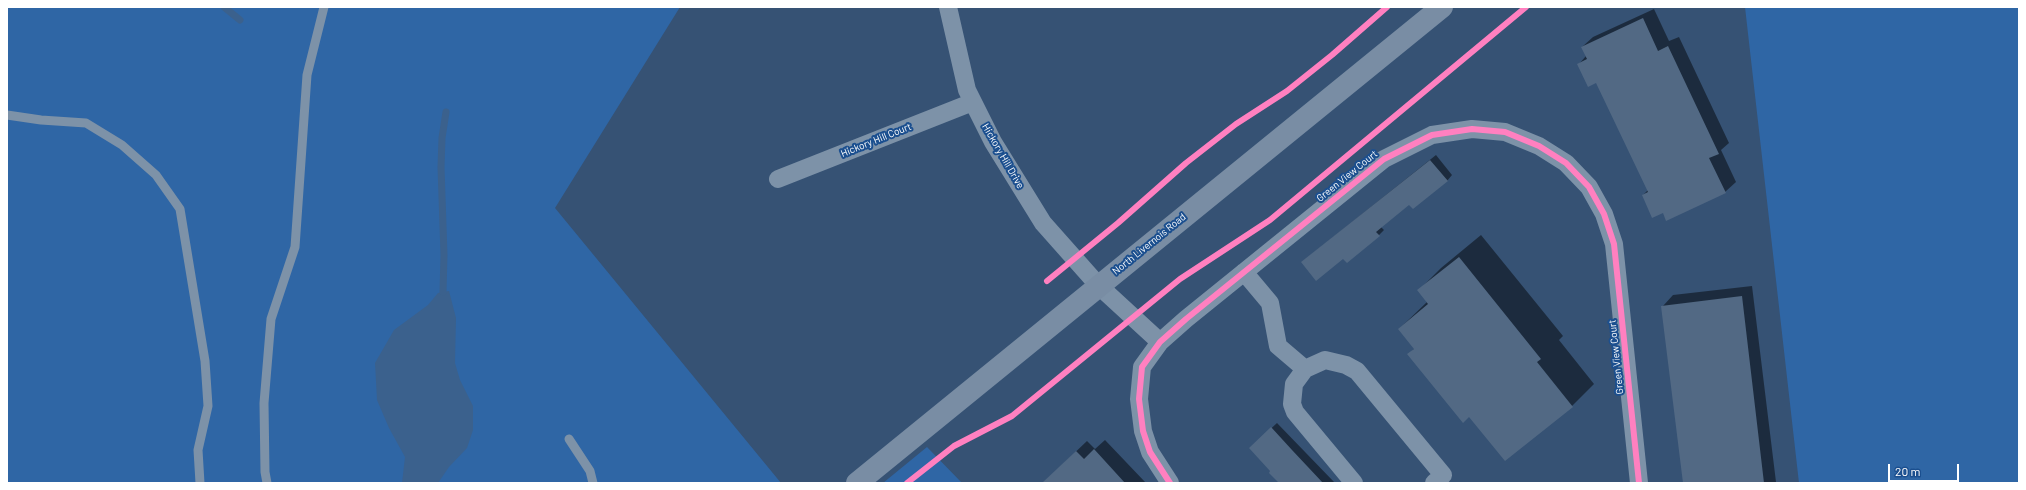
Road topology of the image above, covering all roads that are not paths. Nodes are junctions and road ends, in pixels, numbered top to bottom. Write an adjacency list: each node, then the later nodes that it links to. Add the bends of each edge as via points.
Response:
1 (324, 7): 13 (lane, via 307,75 295,247 271,319 264,403)
2 (948, 7): 4 (street, Hickory Hill Drive, via 967,90)
3 (1442, 7): 8 (main road, North Livernois Road)
4 (973, 102): 6 (street, Hickory Hill Court); 8 (street, Hickory Hill Drive, via 993,142 1043,223)
5 (7, 115): 12 (lane, via 86,123 122,145 156,175 180,209 205,361 208,406 198,450)
6 (778, 179)
7 (1244, 272): 9 (street, Green View Court); 10 (street, via 1270,303 1278,346); 19 (street, Green View Court, via 1384,159 1432,135 1472,129 1498,131 1539,146 1566,163 1589,187 1604,214 1614,244)
8 (1098, 285): 9 (street); 15 (main road, North Livernois Road)
9 (1160, 342): 16 (street, Green View Court, via 1142,367 1139,399 1145,438)
10 (1305, 369): 17 (street, via 1294,384 1292,404 1295,412); 18 (street, via 1325,360 1346,365 1357,371 1443,475)
11 (569, 439): 14 (lane, via 590,471)
12 (200, 483)
13 (267, 483)
14 (593, 483)
15 (857, 483)
16 (1170, 483)
17 (1354, 483)
18 (1434, 483)
19 (1639, 483)

